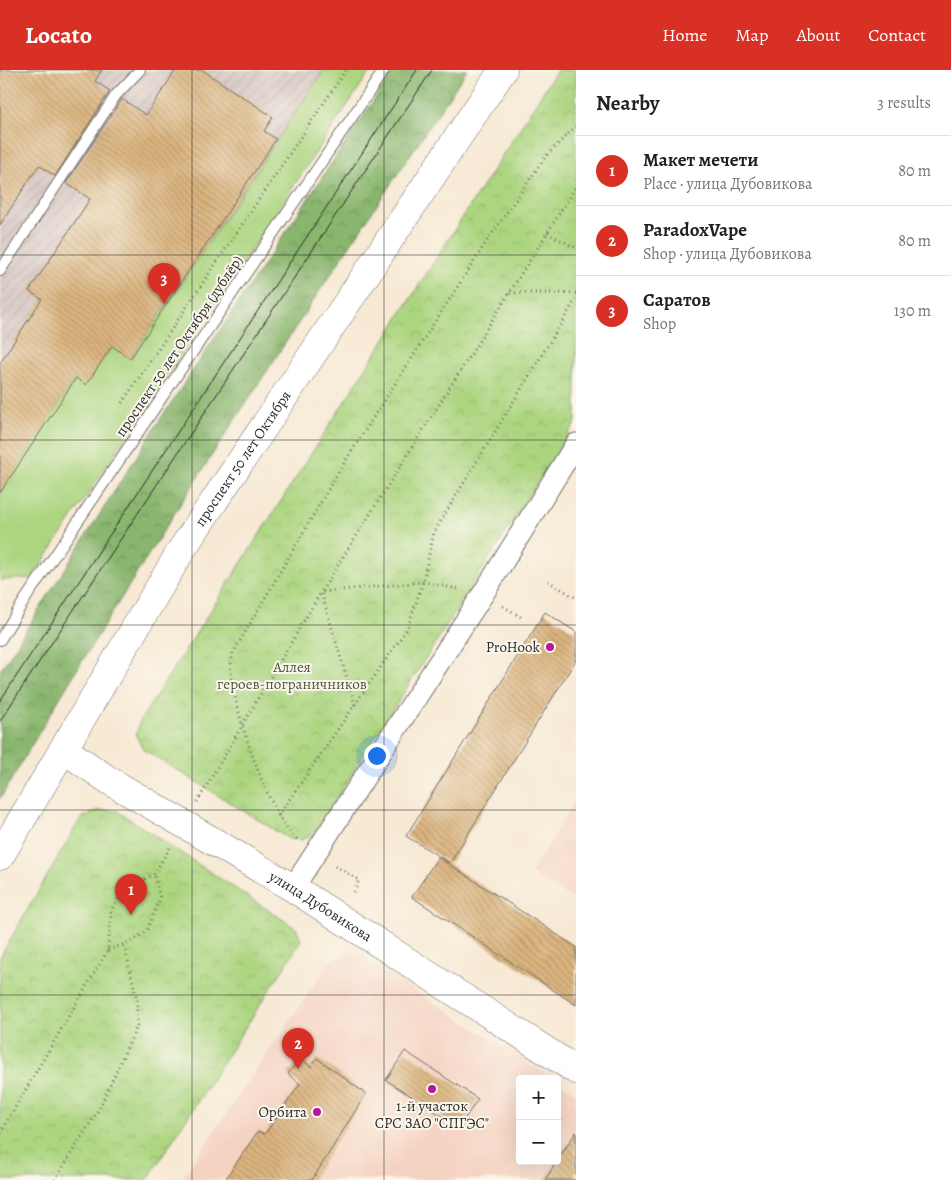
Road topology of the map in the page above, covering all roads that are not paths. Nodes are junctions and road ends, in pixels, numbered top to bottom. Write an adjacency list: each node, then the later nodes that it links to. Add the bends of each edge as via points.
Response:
1 (140, 70): 4 (lane, via 116,95)
2 (384, 70): 6 (lane, проспект 50 лет Октября (дублёр))
3 (503, 70): 7 (main road, проспект 50 лет Октября, via 182,549)
4 (0, 271)
5 (576, 444): 9 (street)
6 (0, 640)
7 (63, 749): 8 (main road, проспект 50 лет Октября); 9 (main road, улица Дубовикова, via 110,781)
8 (0, 856)
9 (293, 888): 10 (main road, улица Дубовикова)
10 (576, 1070)

